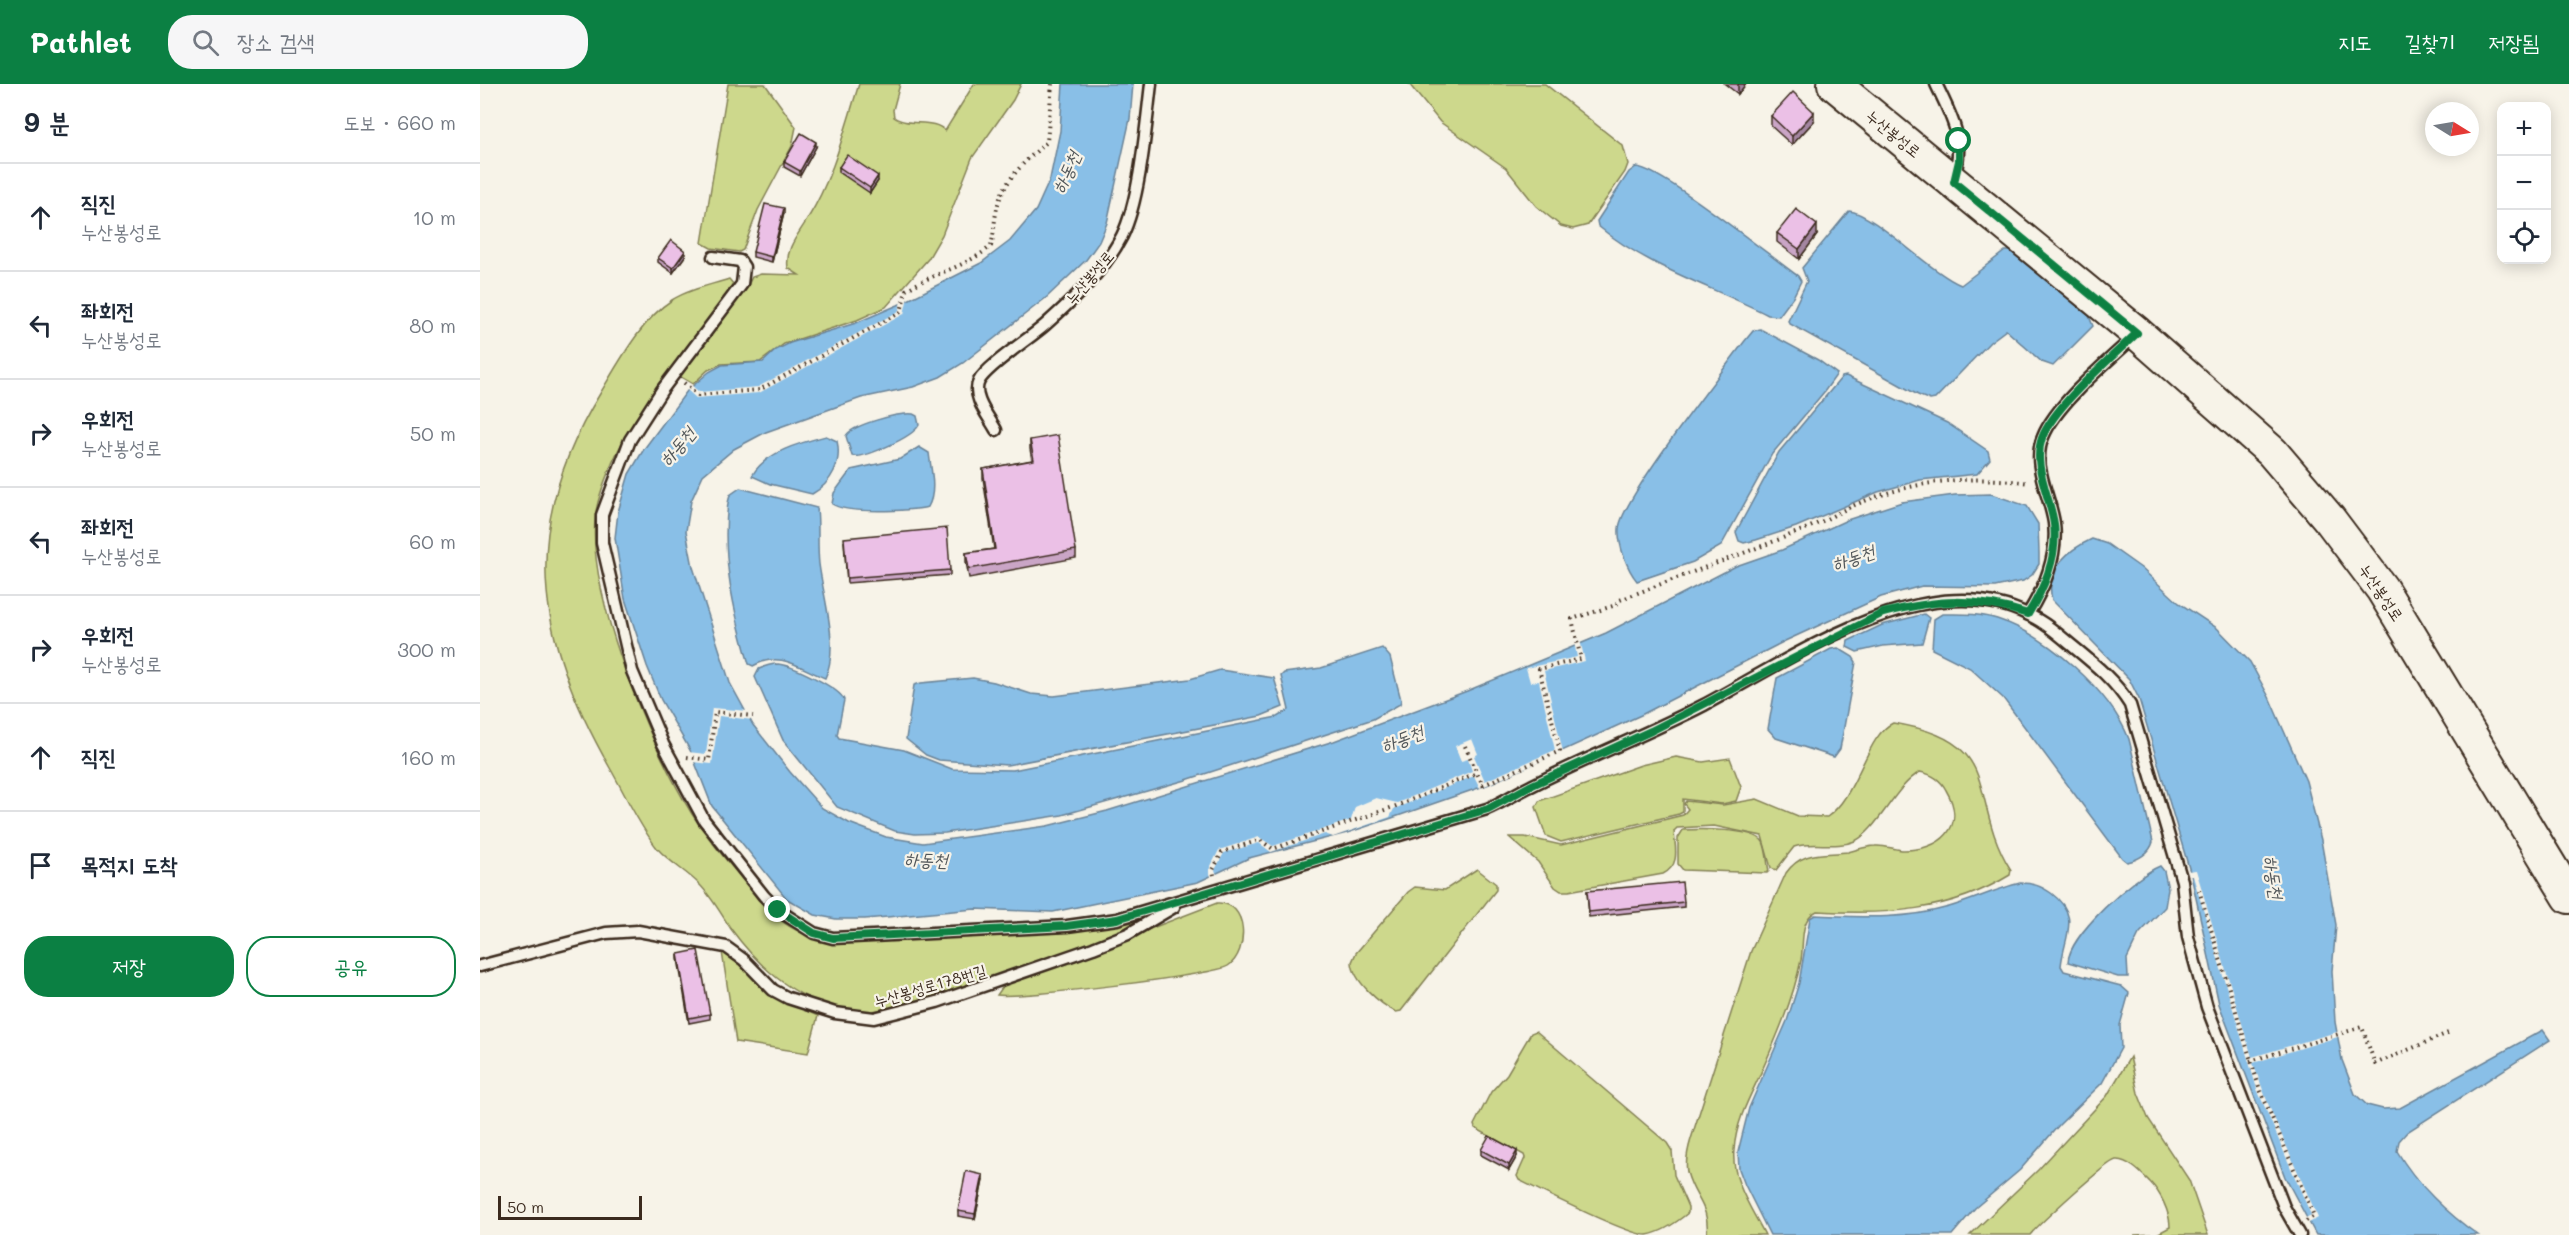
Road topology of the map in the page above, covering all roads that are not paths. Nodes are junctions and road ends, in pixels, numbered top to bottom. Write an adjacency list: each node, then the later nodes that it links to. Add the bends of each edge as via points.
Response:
1 (1151, 84): 7 (lane, 누산봉성로, via 1145,137 1122,236 1079,294 1024,344 984,373 977,395)
2 (1834, 84): 4 (street, 누산봉성로)
3 (1936, 84): 4 (lane, via 1959,141)
4 (1954, 182): 6 (street, 누산봉성로)
5 (713, 257): 10 (lane, via 740,261 744,267 742,284 662,390 630,440 601,522 602,543 632,671 668,755 704,820 764,896 796,923 833,938 1067,926 1117,919)
6 (2137, 333): 8 (lane, via 2049,425 2039,451 2043,485 2054,522 2054,545 2045,582); 9 (street, 누산봉성로, via 2272,452 2330,520 2382,589)
7 (996, 430)
8 (2028, 614): 10 (lane, via 1972,601 1925,603 1883,613 1488,809); 12 (lane, via 2087,657 2130,705 2182,881 2188,937 2207,1007 2284,1207)
9 (2569, 897)
10 (1183, 901): 11 (lane, 누산봉성로178번길, via 1128,934 1093,948 937,1002 874,1018 835,1013 788,998 773,990 726,947 638,931 606,933)
11 (480, 966)
12 (2300, 1235)

